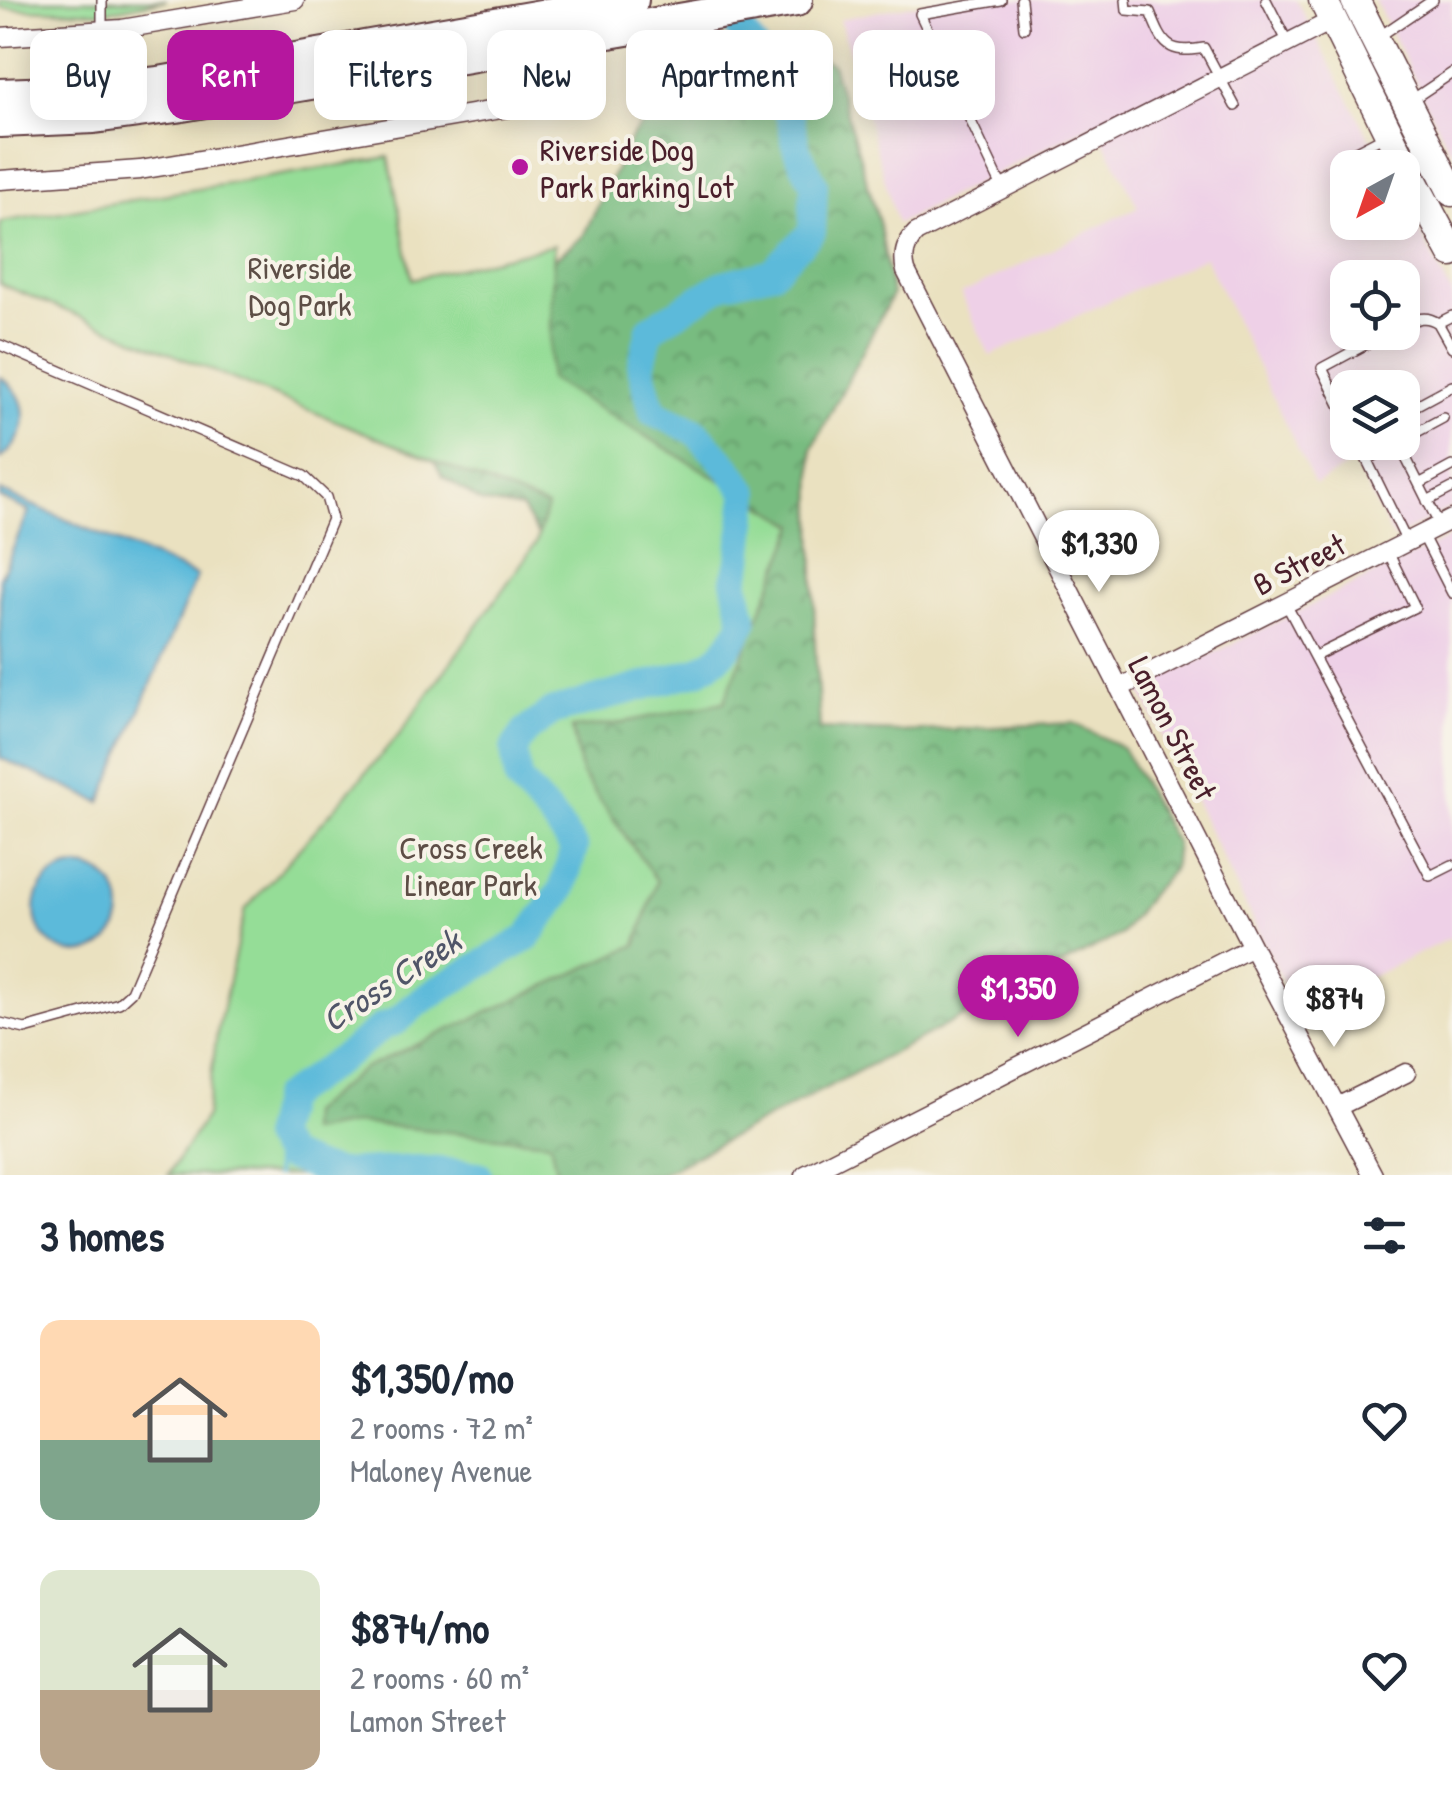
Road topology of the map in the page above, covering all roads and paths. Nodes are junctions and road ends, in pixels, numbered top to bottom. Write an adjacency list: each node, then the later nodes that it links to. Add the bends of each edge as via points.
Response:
1 (102, 0): 14 (lane)
2 (294, 0): 14 (street)
3 (632, 0): 12 (highway)
4 (796, 0): 12 (highway)
5 (1001, 0): 30 (lane, via 920,14)
6 (1021, 0): 13 (lane)
7 (1126, 0): 20 (lane, via 1127,10 1150,12 1170,48 1204,48)
8 (1266, 0): 18 (lane)
9 (1356, 0): 17 (main road)
10 (1432, 0): 17 (lane)
11 (1328, 10): 18 (street); 26 (main road)
12 (599, 20): 21 (highway, via 80,92); 25 (highway, via 176,106)
13 (1024, 28)
14 (102, 30)
15 (30, 34): 16 (street)
16 (0, 36)
17 (1376, 39): 22 (main road)
18 (1288, 43): 20 (street)
19 (1452, 73): 22 (lane)
20 (1221, 78): 23 (lane); 30 (street)
21 (0, 95)
22 (1408, 102): 29 (main road)
23 (1235, 106)
24 (487, 111): 28 (street, via 140,170)
25 (0, 121)
26 (1391, 133): 27 (lane); 31 (main road)
27 (1358, 150)
28 (0, 180)
29 (1451, 186)
30 (1004, 188): 54 (street, Lamon Street, via 916,233 905,250 906,272)
31 (1452, 253)
32 (1452, 316): 34 (lane)
33 (1420, 318): 34 (lane)
34 (1438, 323): 36 (lane)
35 (0, 346): 57 (lane, via 304,476 326,498 332,519 131,992 118,1003 25,1029)
36 (1452, 348)
37 (1356, 350): 38 (lane, via 1322,368)
38 (1330, 384)
39 (1452, 386): 40 (lane)
40 (1420, 403)
41 (1443, 418): 42 (lane)
42 (1420, 431)
43 (1366, 460): 49 (lane)
44 (1408, 460): 46 (lane)
45 (1452, 466): 46 (lane)
46 (1419, 484): 48 (lane)
47 (1452, 488): 48 (lane)
48 (1427, 501): 49 (lane)
49 (1430, 530): 50 (street, B Street); 51 (lane)
50 (1388, 552): 52 (street, B Street); 53 (lane, via 1414,607)
51 (1452, 592)
52 (1286, 604): 53 (lane); 54 (street, B Street)
53 (1314, 656): 55 (lane, via 1430,876)
54 (1119, 688): 56 (street, Lamon Street)
55 (1452, 865)
56 (1252, 947): 59 (street, Lamon Street); 60 (street)
57 (0, 1024)
58 (1406, 1073): 59 (street)
59 (1337, 1107): 61 (street, Lamon Street)
60 (805, 1175)
61 (1373, 1175)

